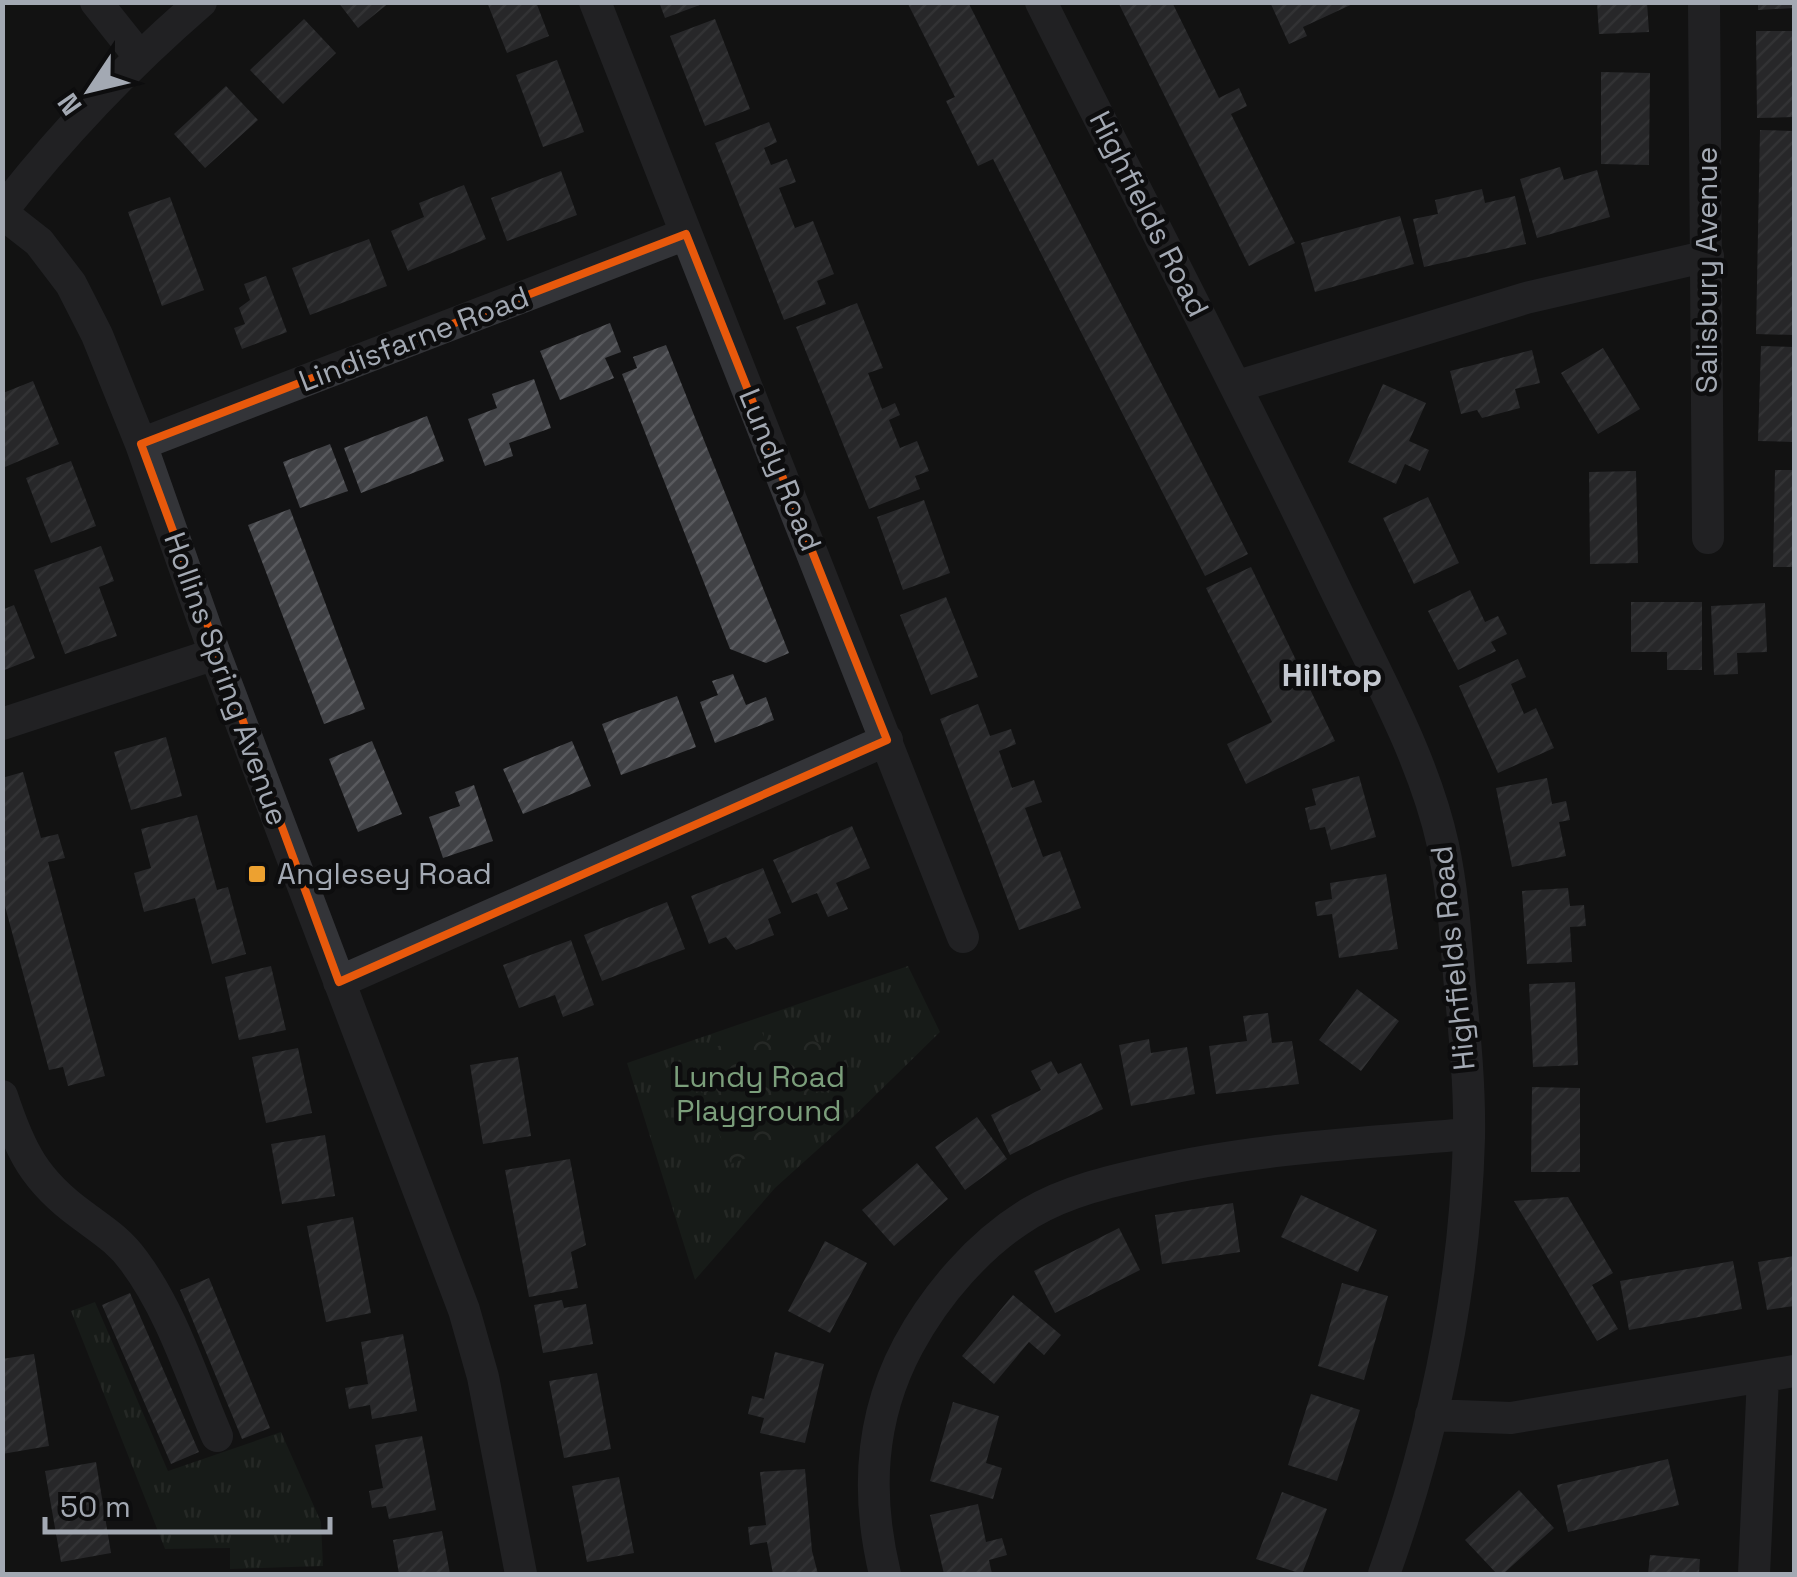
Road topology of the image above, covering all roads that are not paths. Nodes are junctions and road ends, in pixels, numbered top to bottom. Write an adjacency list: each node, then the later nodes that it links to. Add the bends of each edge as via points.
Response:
1 (96, 2): 6 (street)
2 (201, 2): 6 (street)
3 (595, 2): 8 (street, Lundy Road)
4 (1040, 2): 10 (street, Highfields Road)
5 (1704, 2): 9 (street, Salisbury Avenue)
6 (139, 56): 7 (street)
7 (2, 212): 11 (street, Hollins Spring Avenue, via 39,242 71,284)
8 (686, 234): 11 (street, Lindisfarne Road); 15 (street, Lundy Road)
9 (1708, 256): 10 (street, via 1526,298); 12 (street, Salisbury Avenue)
10 (1238, 386): 19 (street, Highfields Road, via 1424,782 1454,914)
11 (141, 444): 13 (street, Hollins Spring Avenue)
12 (1708, 538)
13 (215, 654): 14 (street); 17 (street, Hollins Spring Avenue)
14 (2, 724)
15 (887, 740): 16 (street, Lundy Road); 17 (street)
16 (962, 937)
17 (340, 982): 23 (street, Hollins Spring Avenue, via 464,1310)
18 (2, 1096): 22 (street, via 24,1156 48,1187 114,1236 136,1263)
19 (1469, 1134): 21 (street, Highfields Road, via 1462,1248); 24 (street, via 1201,1160 1079,1191 996,1238 918,1328 881,1409 872,1508)
20 (1779, 1374): 21 (street, via 1510,1418); 26 (street)
21 (1431, 1414): 25 (street, Highfields Road)
22 (217, 1436)
23 (521, 1574)
24 (885, 1574)
25 (1384, 1574)
26 (1754, 1574)

